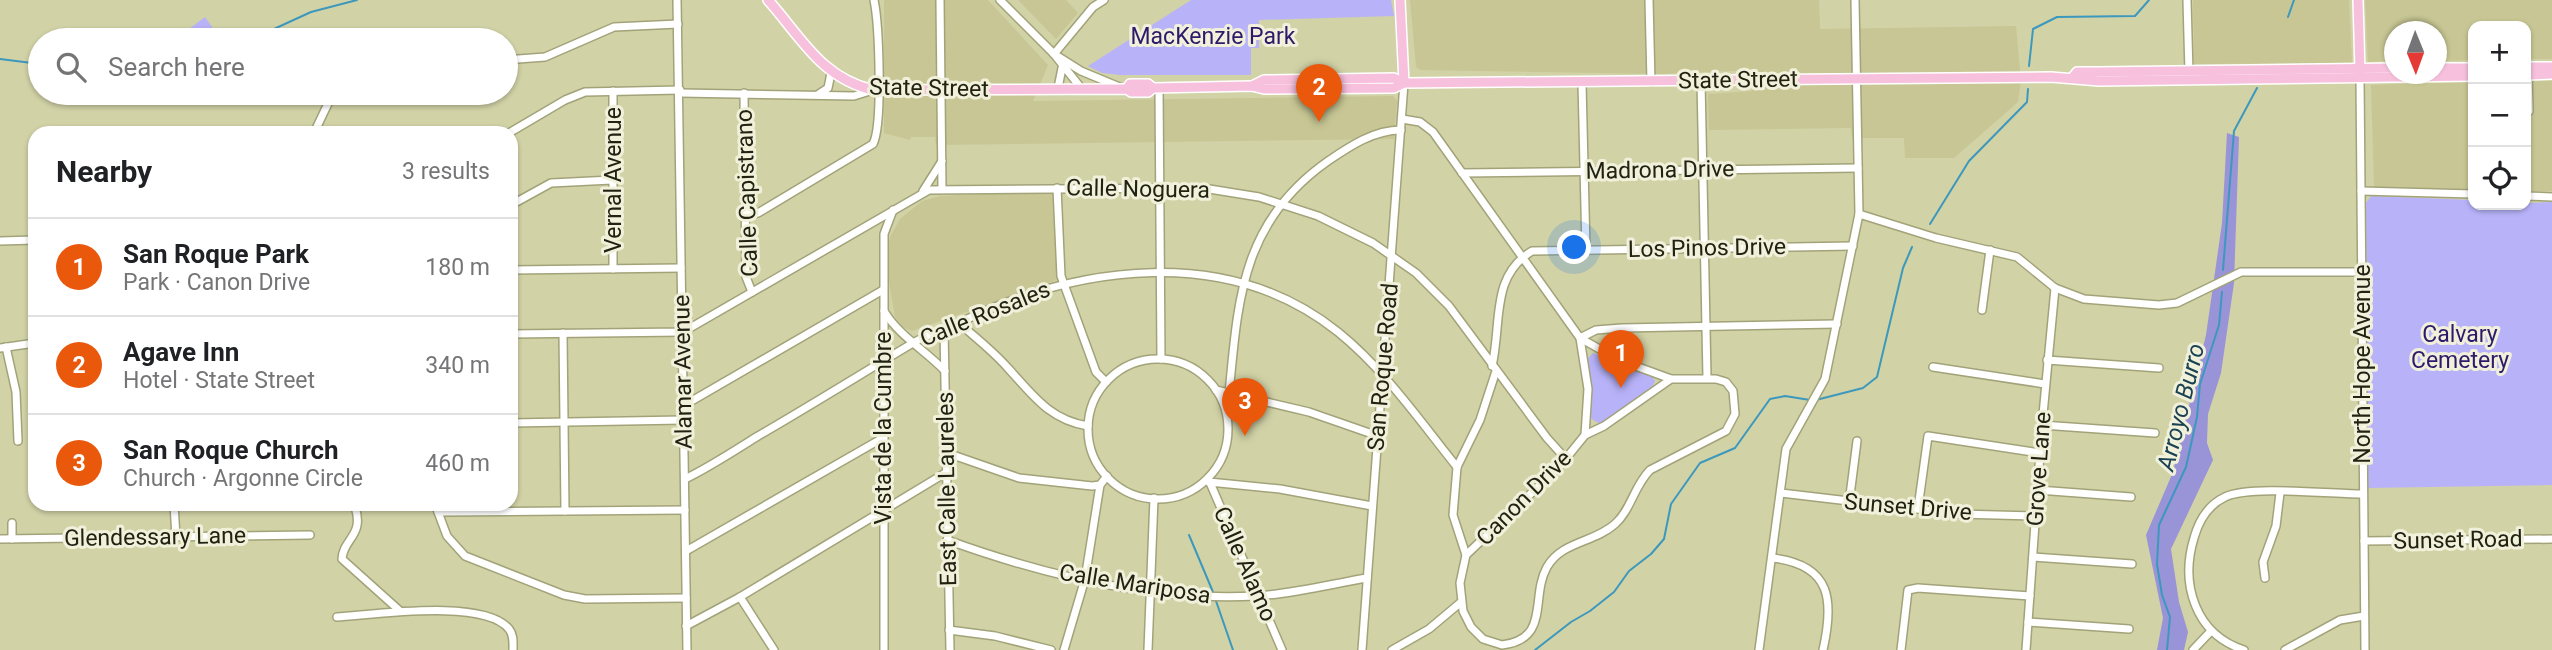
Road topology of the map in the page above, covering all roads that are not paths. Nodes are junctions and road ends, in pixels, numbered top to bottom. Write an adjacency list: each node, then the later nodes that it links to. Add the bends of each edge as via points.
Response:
1 (677, 0): 12 (street, Alamar Avenue)
2 (768, 0): 22 (main road, State Street)
3 (874, 0): 36 (street)
4 (940, 0): 39 (street)
5 (1000, 0): 13 (street)
6 (1104, 0): 13 (street, via 1093,6)
7 (1400, 0): 30 (main road)
8 (1649, 0): 29 (street)
9 (1855, 0): 27 (street)
10 (2187, 0): 25 (street)
11 (2358, 0): 23 (main road)
12 (678, 24): 14 (street, via 614,27 545,57); 38 (street, Alamar Avenue)
13 (1054, 54): 16 (street); 35 (street)
14 (518, 59)
15 (2552, 66): 20 (main road)
16 (1062, 68): 32 (street); 33 (street)
17 (2447, 68): 18 (main road)
18 (2468, 68)
19 (2384, 70): 23 (main road, State Street)
20 (2531, 70)
21 (2531, 71): 24 (main road)
22 (831, 73): 36 (main road, State Street); 41 (street, via 828,88)
23 (2360, 73): 25 (main road, State Street); 26 (main road, State Street); 57 (street, North Hope Avenue)
24 (2552, 74)
25 (2189, 75): 27 (main road, State Street, via 2077,81 2073,77)
26 (2468, 76)
27 (1855, 79): 28 (main road, State Street); 48 (street)
28 (1701, 81): 29 (main road, State Street); 49 (street)
29 (1651, 82): 31 (main road, State Street)
30 (1404, 83): 31 (main road, State Street); 34 (main road, State Street, via 1394,78 1264,80 1252,86); 43 (street, San Roque Road)
31 (1582, 83): 50 (street)
32 (1058, 88): 33 (main road, State Street); 39 (main road, State Street)
33 (1081, 88): 35 (main road, State Street)
34 (1156, 88): 35 (main road, State Street, via 1148,92); 53 (street)
35 (1126, 89)
36 (876, 90): 39 (main road, State Street); 41 (street, via 854,96); 65 (street, via 877,133 870,148 758,213)
37 (613, 91): 38 (street); 45 (street, via 576,95); 52 (street, Vernal Avenue)
38 (680, 91): 40 (street); 74 (street, Alamar Avenue)
39 (942, 91): 47 (street)
40 (744, 93): 41 (street); 65 (street, Calle Capistrano)
41 (819, 94)
42 (328, 105): 44 (street)
43 (1402, 119): 46 (street, San Roque Road); 51 (street, Canon Drive, via 1426,125)
44 (318, 126)
45 (518, 128)
46 (1401, 130): 62 (street, via 1371,136 1340,153 1305,179); 72 (street, San Roque Road)
47 (942, 160): 55 (street); 56 (street)
48 (1858, 168): 49 (street, Madrona Drive); 64 (street)
49 (1704, 169): 50 (street, Madrona Drive); 69 (street)
50 (1584, 171): 51 (street, Madrona Drive); 70 (street)
51 (1462, 173): 73 (street, Canon Drive)
52 (612, 180): 61 (street, via 551,183); 75 (street, Vernal Avenue)
53 (1160, 186): 54 (street, Calle Noguera); 62 (street, Calle Noguera, via 1231,191); 77 (street)
54 (1057, 188): 55 (street, Calle Noguera); 79 (street)
55 (942, 189): 56 (street, Calle Noguera)
56 (923, 191): 63 (street, Calle Noguera)
57 (2361, 191): 58 (street); 78 (street, North Hope Avenue)
58 (2468, 194)
59 (2531, 196): 60 (street)
60 (2552, 197)
61 (518, 201)
62 (1283, 204): 72 (street, Calle Noguera, via 1337,224); 80 (street, via 1256,241)
63 (894, 209): 82 (street, Vista de la Cumbre, via 884,234); 83 (street, Calle Noguera)
64 (1859, 214): 68 (street); 71 (street)
65 (745, 215): 83 (street, Calle Capistrano, via 746,277)
66 (28, 240): 67 (street)
67 (0, 241)
68 (1853, 246): 69 (street, Los Pinos Drive); 87 (street)
69 (1705, 247): 70 (street, Los Pinos Drive); 88 (street)
70 (1586, 250): 73 (street, Los Pinos Drive, via 1536,251)
71 (1990, 250): 81 (street, via 2026,262); 84 (street)
72 (1392, 256): 100 (street, Calle Noguera, via 1442,298); 104 (street, San Roque Road)
73 (1521, 258): 93 (street, Canon Drive); 100 (street, via 1511,267 1503,289)
74 (681, 268): 75 (street); 90 (street, Alamar Avenue)
75 (613, 269): 76 (street)
76 (518, 270)
77 (1161, 272): 79 (street, Calle Rosales); 80 (street, Calle Rosales); 97 (street)
78 (2362, 272): 81 (street, via 2241,272 2193,298 2169,305 2084,299); 136 (street, North Hope Avenue)
79 (1063, 283): 86 (street, Calle Rosales, via 990,307); 107 (street, via 1096,372)
80 (1243, 283): 104 (street, Calle Rosales, via 1325,322); 110 (street)
81 (2056, 288): 98 (street, Grove Lane)
82 (883, 290): 85 (street, Vista de la Cumbre); 111 (street)
83 (752, 292): 90 (street, Calle Noguera)
84 (1982, 310)
85 (883, 311): 94 (street); 99 (street, Vista de la Cumbre)
86 (960, 323): 89 (street, Calle Rosales); 117 (street, via 1042,406)
87 (1837, 324): 88 (street); 134 (street, via 1822,386 1789,440)
88 (1706, 327): 93 (street, via 1605,329); 105 (street)
89 (944, 329): 94 (street, Calle Rosales); 103 (street, East Calle Laureles)
90 (683, 332): 92 (street); 111 (street, Alamar Avenue)
91 (518, 334): 92 (street)
92 (563, 334): 115 (street)
93 (1580, 338): 106 (street, Canon Drive, via 1619,360); 119 (street, Canon Drive, via 1588,389)
94 (915, 342): 99 (street, Calle Rosales); 103 (street)
95 (28, 344): 96 (street)
96 (3, 347): 122 (street, via 16,392)
97 (1161, 359): 107 (street, via 1127,366); 109 (street, via 1194,369)
98 (2047, 360): 102 (street); 108 (street, Grove Lane)
99 (882, 362): 121 (street, Vista de la Cumbre); 130 (street, Calle Rosales)
100 (1494, 368): 126 (street, Calle Noguera); 127 (street, via 1480,420)
101 (1933, 368): 108 (street)
102 (2159, 368)
103 (945, 371): 124 (street, East Calle Laureles)
104 (1382, 375): 120 (street, San Roque Road); 127 (street, Calle Rosales)
105 (1707, 377): 106 (street, Canon Drive); 171 (street, via 1721,380 1733,391 1736,407 1730,427 1721,436 1650,470 1615,524 1557,554 1543,575 1537,618 1527,634 1509,644 1489,642 1471,627)
106 (1671, 379): 119 (street, Canon Drive)
107 (1106, 382): 117 (street, via 1093,402)
108 (2045, 384): 116 (street, Grove Lane)
109 (1216, 390): 110 (street); 112 (street)
110 (1230, 393): 112 (street); 120 (street, via 1309,411)
111 (683, 406): 113 (street, Alamar Avenue)
112 (1227, 417): 131 (street, via 1226,445)
113 (683, 420): 115 (street); 130 (street, Alamar Avenue)
114 (518, 423): 115 (street)
115 (564, 423): 148 (street)
116 (2042, 425): 118 (street); 125 (street, Grove Lane)
117 (1088, 426): 129 (street, via 1092,453)
118 (2155, 433)
119 (1586, 435): 126 (street, Canon Drive)
120 (1378, 436): 140 (street, San Roque Road)
121 (881, 439): 142 (street, Vista de la Cumbre); 158 (street)
122 (18, 441)
123 (1857, 441): 139 (street)
124 (947, 453): 128 (street, East Calle Laureles); 132 (street, via 1019,478)
125 (2040, 453): 133 (street, Grove Lane); 141 (street, via 1928,436)
126 (1565, 458): 159 (street, Canon Drive)
127 (1457, 467): 159 (street, via 1453,515)
128 (947, 471): 142 (street); 156 (street, East Calle Laureles)
129 (1107, 476): 132 (street); 138 (street, via 1128,492)
130 (685, 479): 144 (street, Alamar Avenue)
131 (1208, 480): 138 (street, via 1187,492); 140 (street); 167 (street, Calle Alamo)
132 (1100, 485): 165 (street)
133 (2038, 490): 137 (street); 149 (street, Grove Lane)
134 (1781, 493): 139 (street, Sunset Drive); 161 (street)
135 (2280, 493): 136 (street); 164 (street, via 2276,526 2263,562); 179 (street, via 2230,495 2210,507 2202,519 2188,578 2194,606)
136 (2363, 494): 157 (street, North Hope Avenue)
137 (2131, 497)
138 (1154, 498): 166 (street)
139 (1849, 503): 141 (street, Sunset Drive)
140 (1373, 506): 163 (street, San Roque Road)
141 (1918, 508): 149 (street, Sunset Drive)
142 (882, 509): 169 (street); 183 (street, Vista de la Cumbre)
143 (518, 510): 148 (street)
144 (685, 510): 148 (street); 158 (street, Alamar Avenue)
145 (174, 511): 152 (street)
146 (355, 511): 172 (street, via 357,526 342,554 344,562)
147 (438, 511): 170 (street, via 450,541 466,555 564,595 595,600)
148 (565, 511)
149 (2036, 516): 160 (street, Grove Lane)
150 (12, 523): 154 (street)
151 (310, 535): 152 (street, Glendessary Lane)
152 (176, 537): 154 (street, Glendessary Lane)
153 (0, 539): 154 (street, Glendessary Lane)
154 (12, 539)
155 (2552, 539): 157 (street, Sunset Road)
156 (947, 540): 165 (street, Calle Mariposa); 178 (street, East Calle Laureles)
157 (2364, 541): 174 (street, North Hope Avenue)
158 (686, 551): 170 (street, Alamar Avenue)
159 (1466, 555): 171 (street, Canon Drive)
160 (2033, 557): 162 (street); 168 (street, Grove Lane)
161 (1773, 558): 191 (street); 192 (street, via 1805,566 1825,587 1830,608)
162 (2132, 564)
163 (1367, 578): 167 (street, Calle Mariposa); 189 (street, San Roque Road)
164 (2265, 578)
165 (1085, 579): 166 (street, Calle Mariposa); 186 (street)
166 (1150, 591): 167 (street, Calle Mariposa); 187 (street)
167 (1260, 596): 188 (street, Calle Alamo)
168 (2030, 596): 175 (street, Grove Lane); 193 (street, via 1908,590)
169 (740, 597): 176 (street); 182 (street)
170 (686, 598): 176 (street, Alamar Avenue)
171 (1460, 603): 190 (street, via 1423,633)
172 (400, 611): 173 (street); 180 (street, via 475,614 507,627)
173 (337, 617)
174 (2364, 617): 197 (street, via 2330,624); 198 (street, North Hope Avenue)
175 (2028, 622): 177 (street); 194 (street, Grove Lane)
176 (686, 626): 181 (street, Alamar Avenue)
177 (2129, 629)
178 (949, 630): 184 (street, East Calle Laureles); 185 (street)
179 (2211, 631): 195 (street); 196 (street)
180 (513, 650)
181 (687, 650)
182 (774, 650)
183 (884, 650)
184 (950, 650)
185 (1051, 650)
186 (1064, 650)
187 (1148, 650)
188 (1282, 650)
189 (1362, 650)
190 (1392, 650)
191 (1759, 650)
192 (1823, 650)
193 (1901, 650)
194 (2026, 650)
195 (2193, 650)
196 (2245, 650)
197 (2285, 650)
198 (2365, 650)

